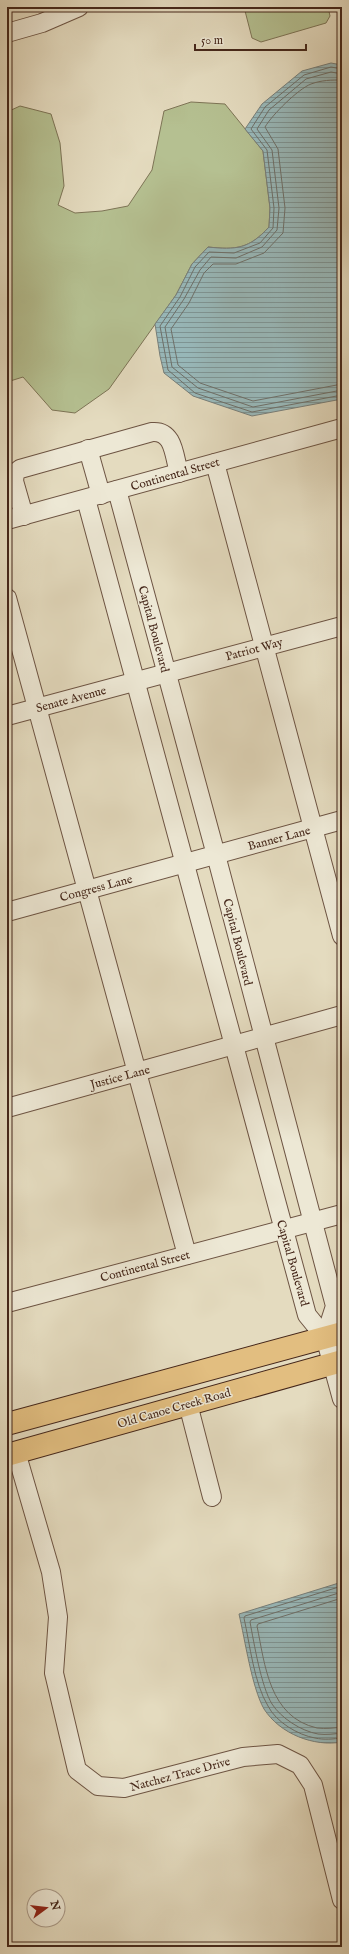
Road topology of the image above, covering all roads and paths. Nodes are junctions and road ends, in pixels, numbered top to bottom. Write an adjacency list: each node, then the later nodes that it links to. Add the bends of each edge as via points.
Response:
1 (80, 7): 2 (street, via 42,23)
2 (7, 33)
3 (342, 428): 5 (street, Continental Street)
4 (88, 450): 6 (street, via 159,431 169,438); 7 (street); 8 (street, via 20,469 15,473)
5 (215, 463): 6 (street, Continental Street); 11 (street)
6 (179, 473): 7 (street, Continental Street)
7 (101, 494): 8 (street, Continental Street); 12 (street, Capital Boulevard); 13 (street, Capital Boulevard)
8 (16, 518)
9 (7, 598): 14 (street)
10 (342, 626): 11 (street, Patriot Way)
11 (264, 646): 12 (street, Patriot Way); 17 (street)
12 (166, 673): 13 (street, Patriot Way); 18 (street, Capital Boulevard)
13 (136, 682): 14 (street, Senate Avenue); 19 (street, Capital Boulevard)
14 (38, 708): 15 (street, Senate Avenue); 20 (street)
15 (7, 716)
16 (342, 820): 17 (street, Banner Lane)
17 (314, 828): 18 (street, Banner Lane); 22 (street)
18 (216, 855): 19 (street, Banner Lane); 24 (street, Capital Boulevard)
19 (185, 863): 20 (street, Congress Lane); 25 (street, Capital Boulevard)
20 (87, 890): 21 (street, Congress Lane); 26 (street)
21 (7, 912)
22 (342, 936)
23 (342, 1015): 24 (street, Justice Lane)
24 (263, 1037): 25 (street, Justice Lane); 29 (street, Capital Boulevard)
25 (234, 1046): 26 (street, Justice Lane); 30 (street, Capital Boulevard)
26 (138, 1072): 27 (street, Justice Lane); 31 (street)
27 (7, 1108)
28 (342, 1214): 29 (street, Continental Street)
29 (313, 1222): 30 (street, Continental Street); 33 (street, Capital Boulevard, via 335,1306)
30 (283, 1230): 31 (street, Continental Street); 33 (street, Capital Boulevard, via 307,1315)
31 (187, 1255): 32 (street, Continental Street)
32 (7, 1303)
33 (334, 1335): 34 (street); 37 (main road)
34 (337, 1362): 35 (street); 36 (main road, Old Canoe Creek Road)
35 (342, 1399)
36 (188, 1404): 38 (main road, Old Canoe Creek Road); 39 (street)
37 (7, 1424)
38 (12, 1454): 40 (street, Natchez Trace Drive, via 51,1572 58,1617 54,1673 78,1770 98,1786 124,1788 242,1757 278,1754 300,1765 313,1784)
39 (212, 1498)
40 (342, 1900)

